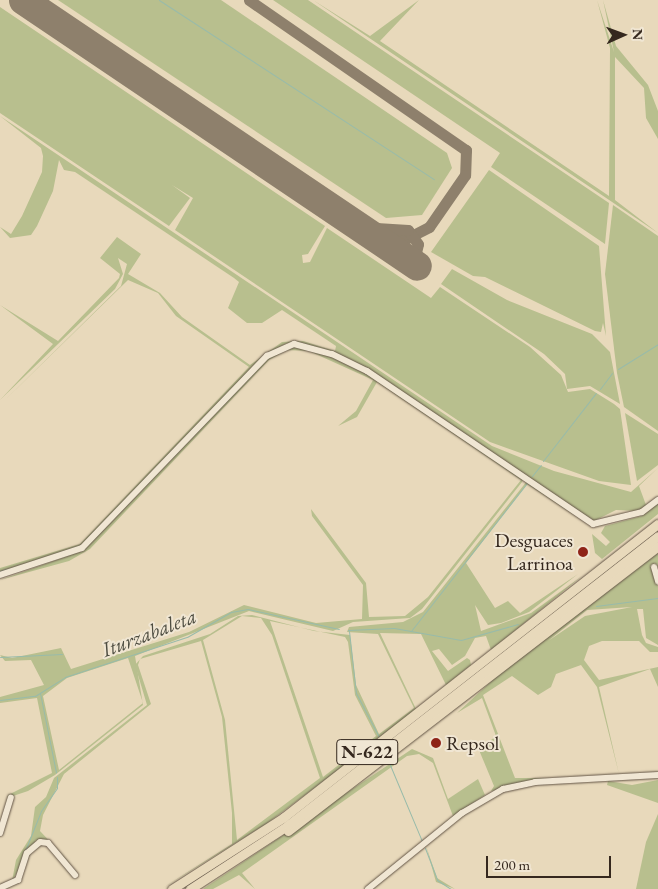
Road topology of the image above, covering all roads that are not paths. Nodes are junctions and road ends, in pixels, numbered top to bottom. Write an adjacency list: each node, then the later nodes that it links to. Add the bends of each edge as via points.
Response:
1 (658, 500): 6 (street, via 642,512 593,524 367,371 332,354 294,344 267,356 82,548)
2 (658, 524): 13 (highway, N-622, via 284,817)
3 (658, 536): 14 (highway, N-622, via 288,825)
4 (658, 546): 15 (highway, via 337,796)
5 (654, 567): 7 (street)
6 (0, 575)
7 (658, 581)
8 (658, 775): 16 (street, via 534,782 503,790 462,813)
9 (11, 798): 10 (street)
10 (0, 833)
11 (75, 875): 12 (street, via 48,843 40,842 27,853 18,880)
12 (0, 888)
13 (172, 889)
14 (190, 889)
15 (197, 889)
16 (368, 889)

